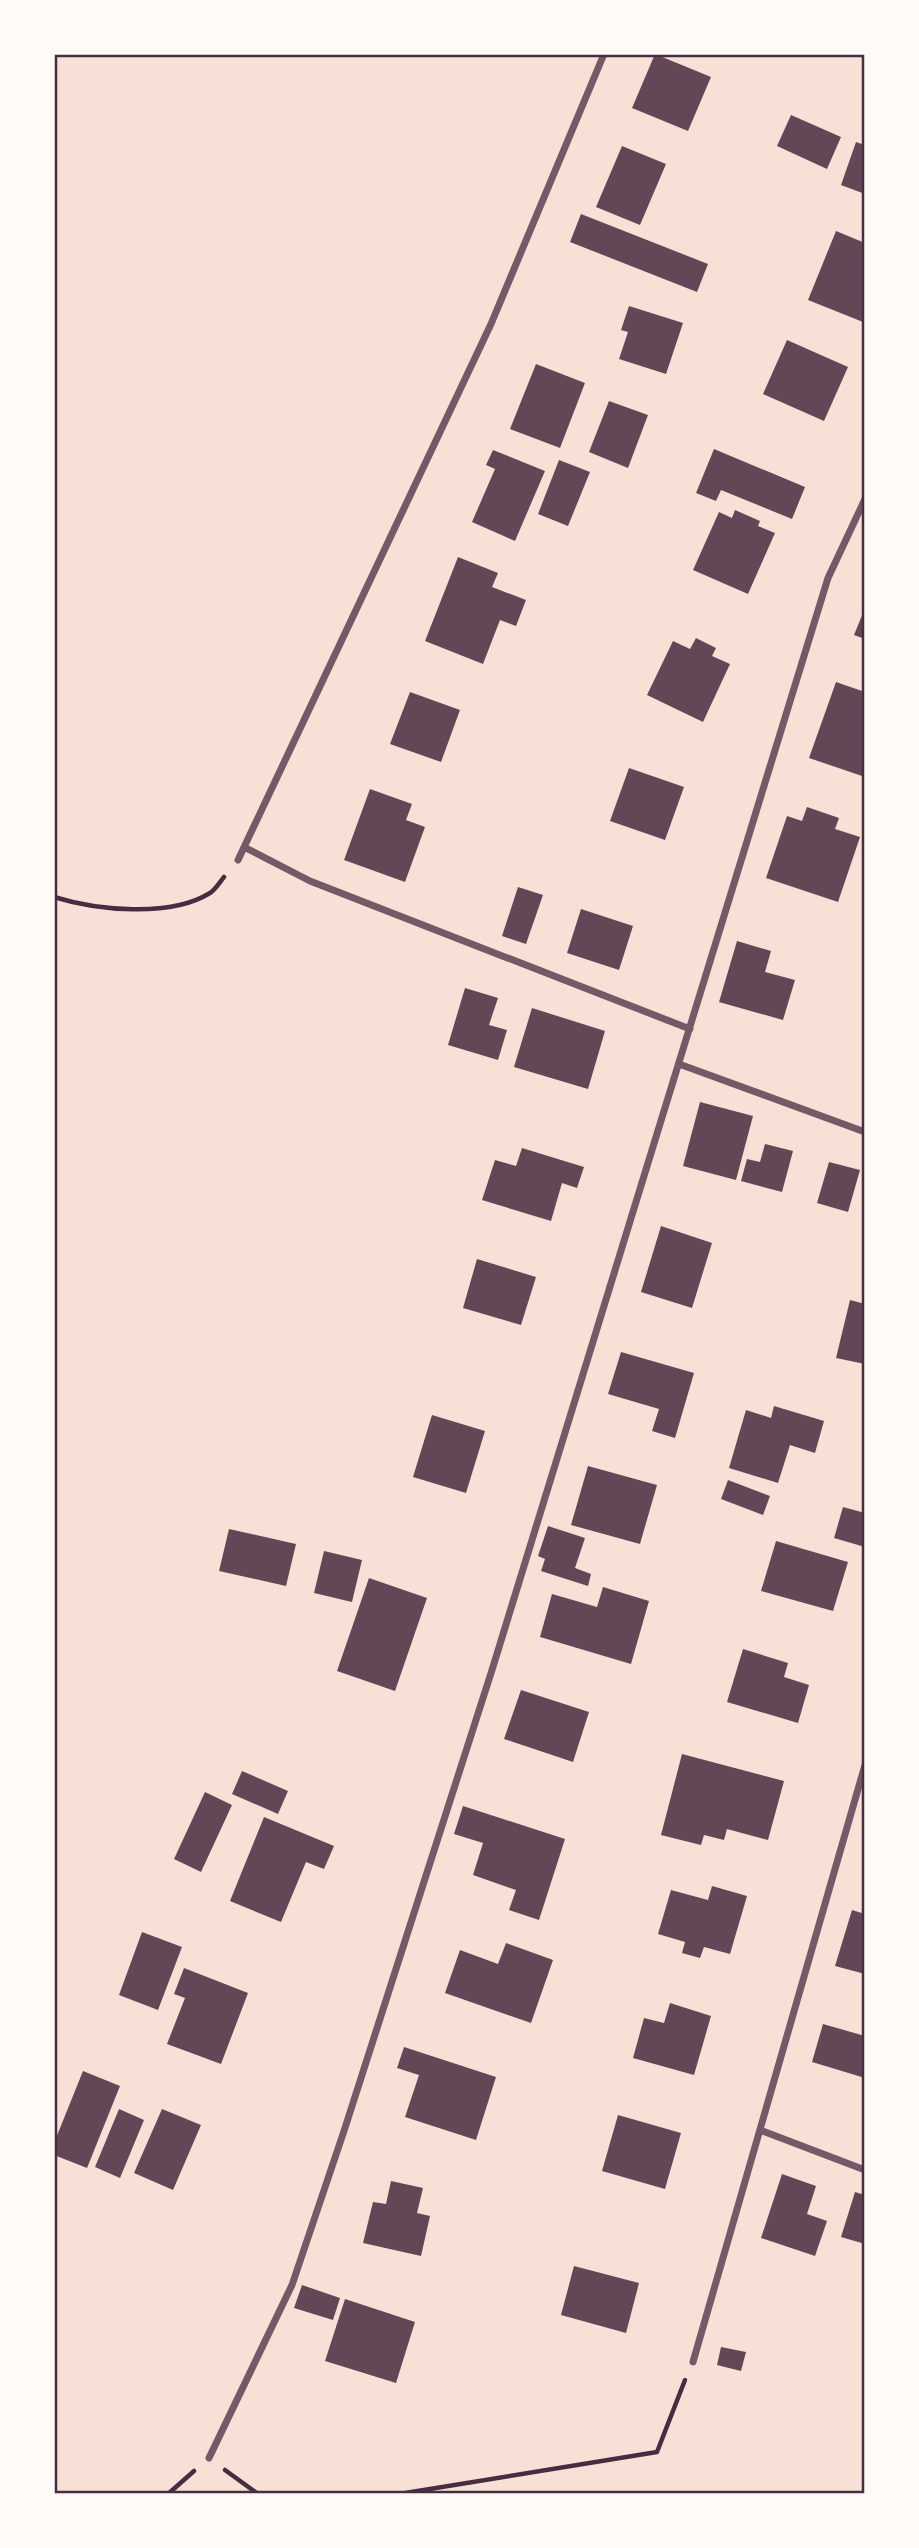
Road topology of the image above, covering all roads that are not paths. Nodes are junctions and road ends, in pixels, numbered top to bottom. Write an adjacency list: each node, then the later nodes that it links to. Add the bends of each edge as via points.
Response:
1 (604, 54): 3 (street, via 491,324)
2 (865, 499): 5 (street, via 828,578)
3 (244, 847): 4 (street); 5 (street, via 310,881)
4 (238, 860)
5 (690, 1029): 6 (street)
6 (679, 1064): 7 (street); 12 (street, via 344,2131 292,2285)
7 (865, 1132)
8 (865, 1765): 9 (street)
9 (760, 2130): 10 (street); 11 (street)
10 (865, 2170)
11 (693, 2361)
12 (209, 2458)

